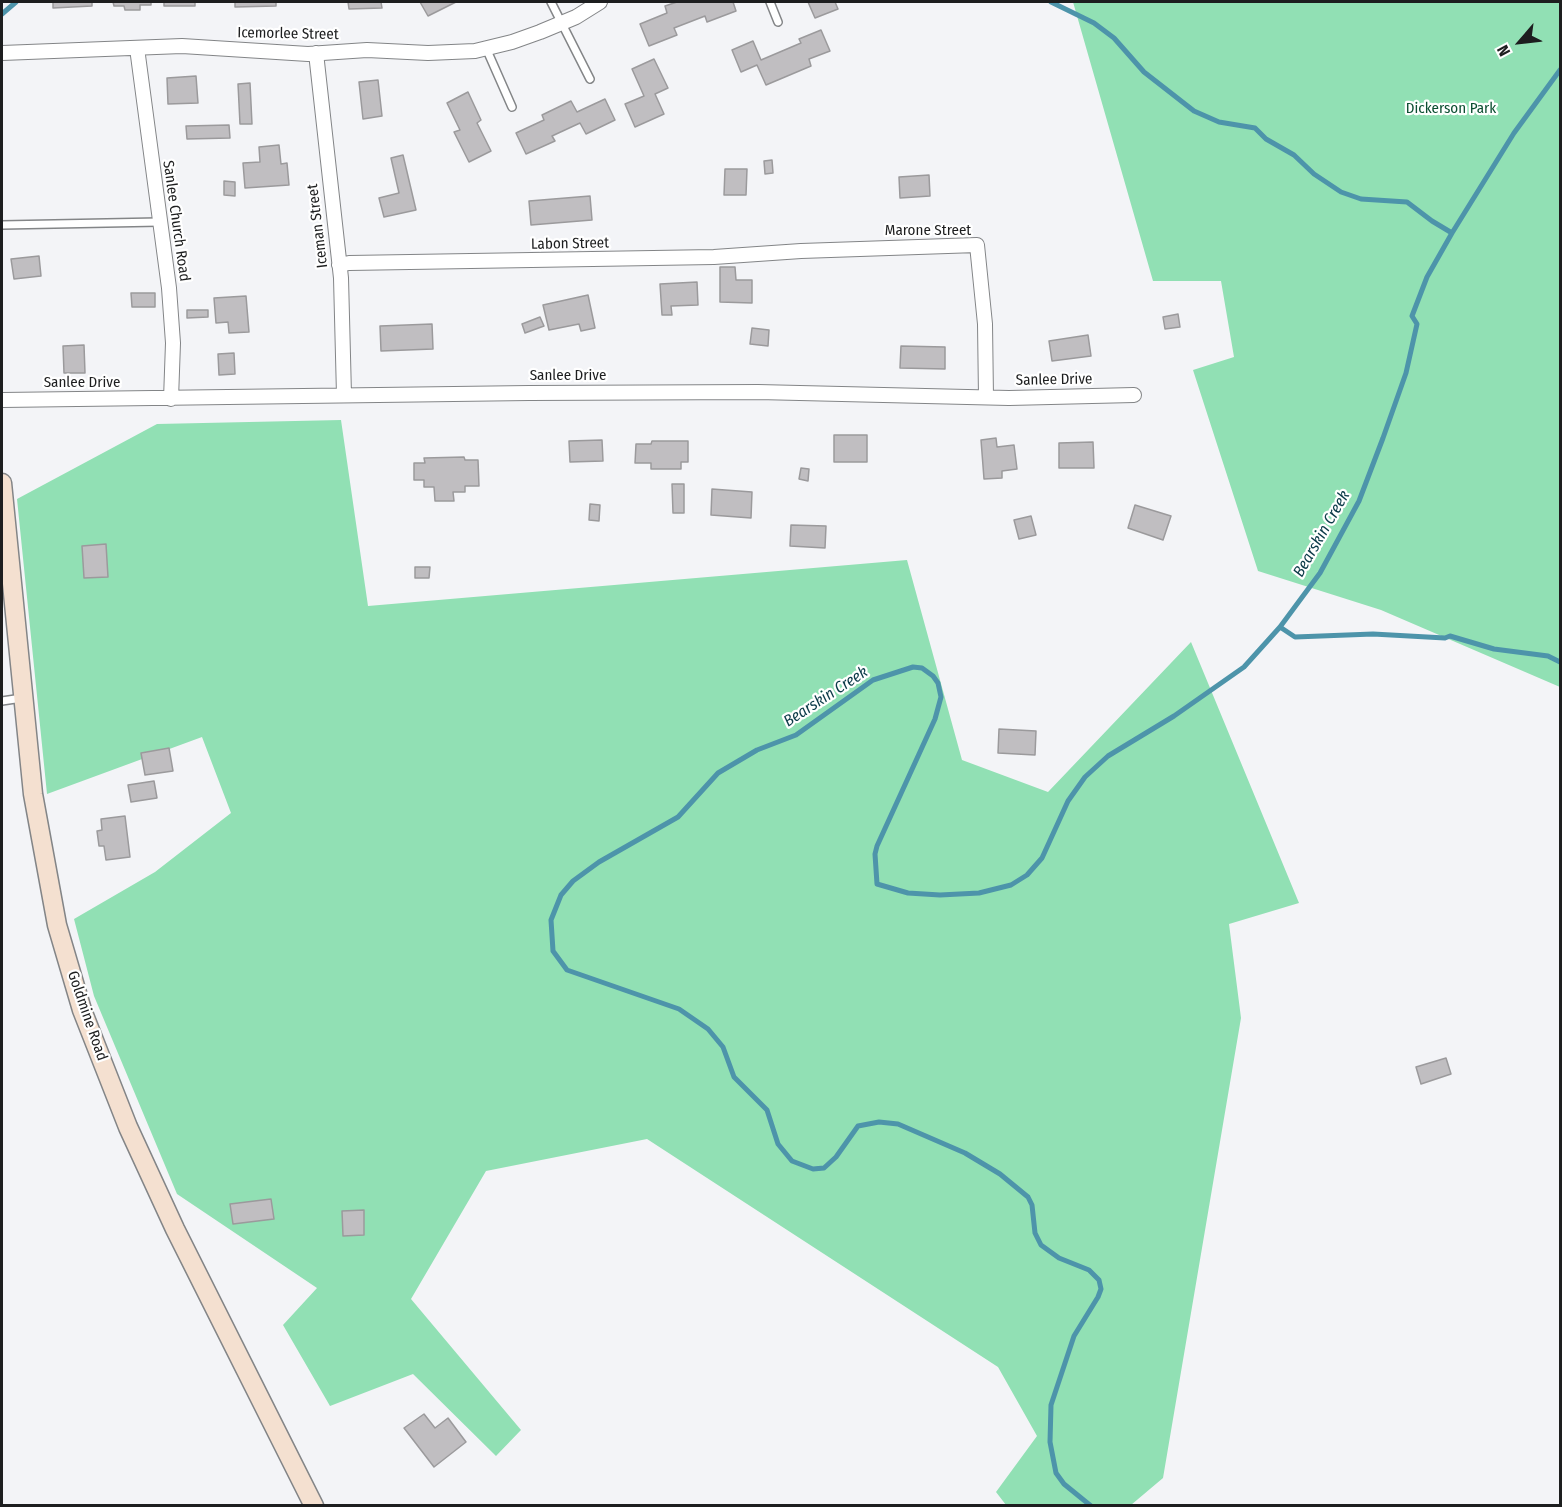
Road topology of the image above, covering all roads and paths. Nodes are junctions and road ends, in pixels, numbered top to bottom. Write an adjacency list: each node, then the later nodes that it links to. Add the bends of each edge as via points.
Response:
1 (551, 2): 5 (lane)
2 (600, 2): 5 (street, Icemorlee Street)
3 (770, 2): 4 (lane)
4 (778, 22)
5 (562, 23): 7 (street, Icemorlee Street); 10 (lane)
6 (137, 48): 8 (street, Icemorlee Street); 9 (street, Icemorlee Street, via 182,46); 12 (street, Sanlee Church Road)
7 (486, 48): 9 (street, Icemorlee Street, via 428,53); 11 (lane)
8 (2, 53)
9 (316, 53): 15 (street, Iceman Street)
10 (590, 79)
11 (512, 107)
12 (159, 222): 13 (lane); 19 (street, Sanlee Church Road, via 173,343)
13 (2, 225)
14 (801, 250): 15 (street, Labon Street, via 714,257); 18 (street, Marone Street, via 977,244 985,324)
15 (339, 265): 16 (street, Iceman Street)
16 (344, 395): 18 (street, Sanlee Drive, via 758,392); 19 (street, Sanlee Drive)
17 (1134, 395): 18 (street, Sanlee Drive)
18 (986, 398)
19 (171, 399): 20 (street, Sanlee Drive)
20 (2, 400)
21 (2, 483): 22 (main road, Goldmine Road)
22 (22, 698): 23 (lane); 24 (main road, Goldmine Road, via 44,862 57,925 82,1010 128,1127 175,1229)
23 (2, 701)
24 (314, 1506)

